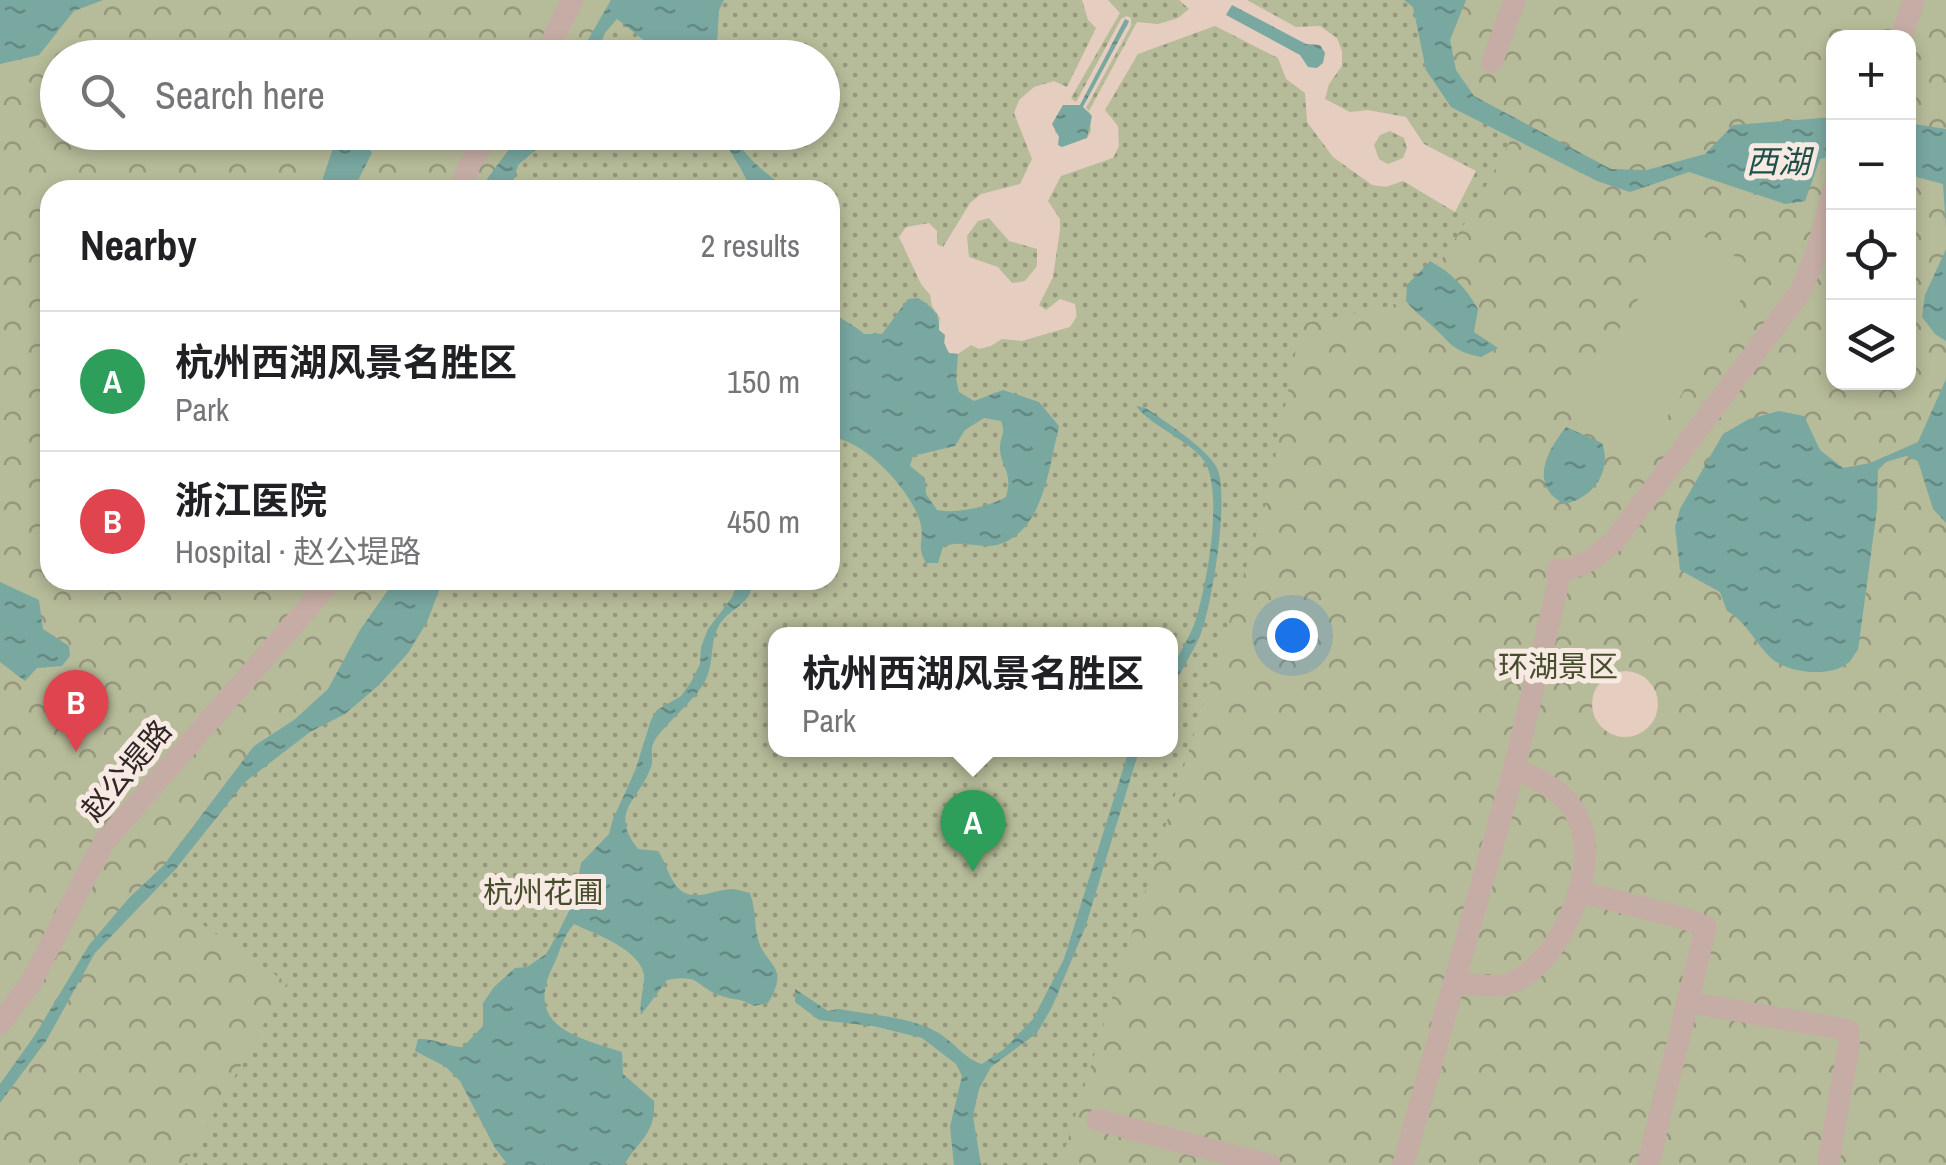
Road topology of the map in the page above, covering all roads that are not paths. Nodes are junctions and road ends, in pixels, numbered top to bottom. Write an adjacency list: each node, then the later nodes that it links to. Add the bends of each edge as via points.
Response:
1 (572, 0): 5 (street)
2 (1515, 0): 6 (street)
3 (1914, 0): 4 (street)
4 (1904, 30)
5 (551, 40)
6 (1492, 62)
7 (479, 150): 8 (street)
8 (464, 180)
9 (1828, 210): 11 (street, via 1801,291 1616,539 1575,569 1557,570)
10 (323, 590): 15 (street, 赵公堤路, via 104,842 30,984)
11 (1514, 768): 12 (street, via 1550,785 1579,820 1584,843); 13 (street)
12 (1578, 891): 13 (street, via 1554,946 1532,970 1494,986); 14 (street, via 1706,927)
13 (1454, 982): 18 (street)
14 (1688, 1002): 19 (street); 20 (street, via 1848,1030)
15 (0, 1024)
16 (1097, 1120): 17 (street)
17 (1270, 1165)
18 (1403, 1165)
19 (1648, 1165)
20 (1828, 1165)

